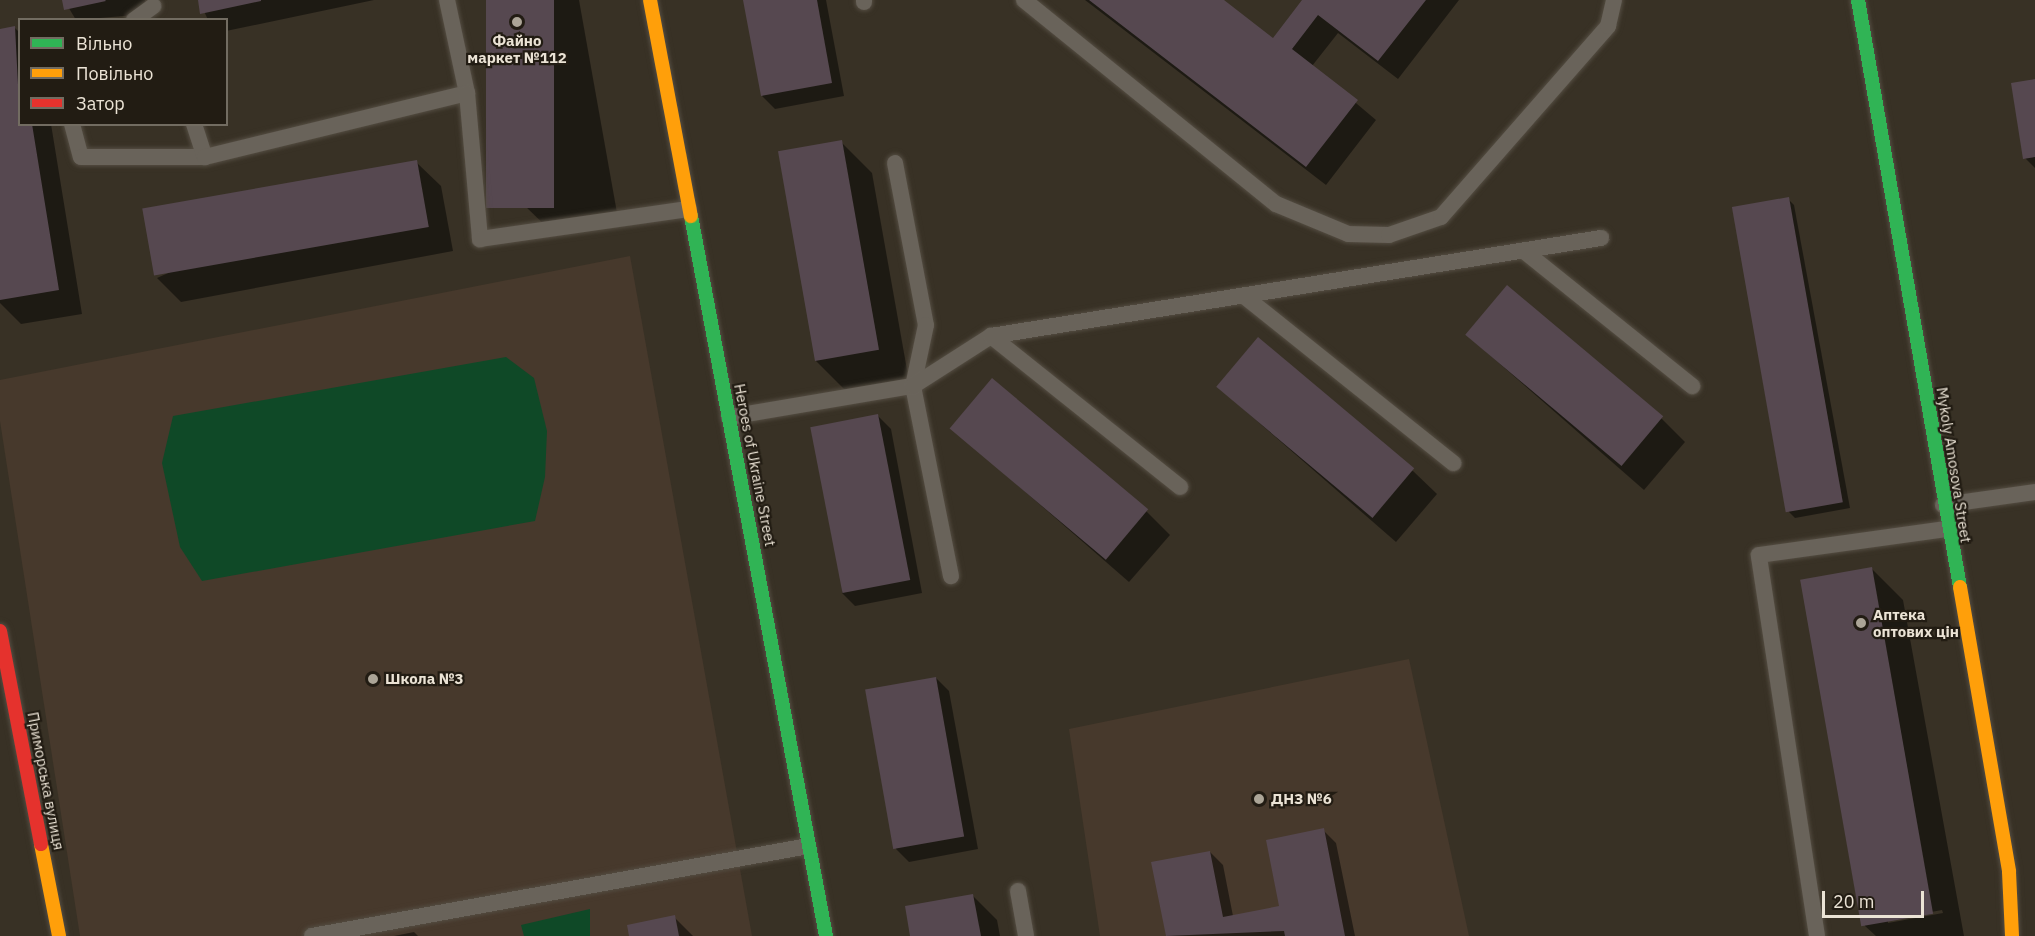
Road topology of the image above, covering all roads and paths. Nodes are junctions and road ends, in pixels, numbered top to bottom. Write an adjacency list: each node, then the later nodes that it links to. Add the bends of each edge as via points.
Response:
1 (447, 0): 8 (lane)
2 (650, 0): 13 (street, Heroes of Ukraine Street)
3 (1024, 0): 4 (lane, via 1276,204 1348,234 1389,235 1441,217 1608,26)
4 (1614, 0)
5 (1858, 0): 24 (street, Mykoly Amosova Street)
6 (154, 8): 7 (lane)
7 (137, 18)
8 (467, 93): 11 (lane); 13 (lane, via 480,239)
9 (73, 126): 11 (lane, via 81,157)
10 (195, 126): 11 (lane)
11 (205, 157)
12 (895, 163): 18 (lane, via 926,325)
13 (689, 209): 20 (street, Heroes of Ukraine Street)
14 (1601, 238): 15 (lane)
15 (1524, 250): 16 (lane); 19 (lane)
16 (1244, 296): 17 (lane); 21 (lane)
17 (991, 336): 18 (lane); 22 (lane)
18 (913, 386): 20 (lane); 26 (lane)
19 (1692, 386)
20 (729, 417): 28 (street, Heroes of Ukraine Street)
21 (1453, 463)
22 (1180, 487)
23 (2035, 492): 24 (lane)
24 (1943, 505): 25 (street, Mykoly Amosova Street)
25 (1947, 529): 34 (lane, via 1759,555); 35 (street, Mykoly Amosova Street, via 2009,872)
26 (951, 576)
27 (0, 631): 30 (street, Приморська вулиця)
28 (808, 846): 31 (lane); 32 (street, Heroes of Ukraine Street)
29 (1018, 891): 33 (lane)
30 (59, 936)
31 (312, 936)
32 (826, 936)
33 (1026, 936)
34 (1817, 936)
35 (2012, 936)

